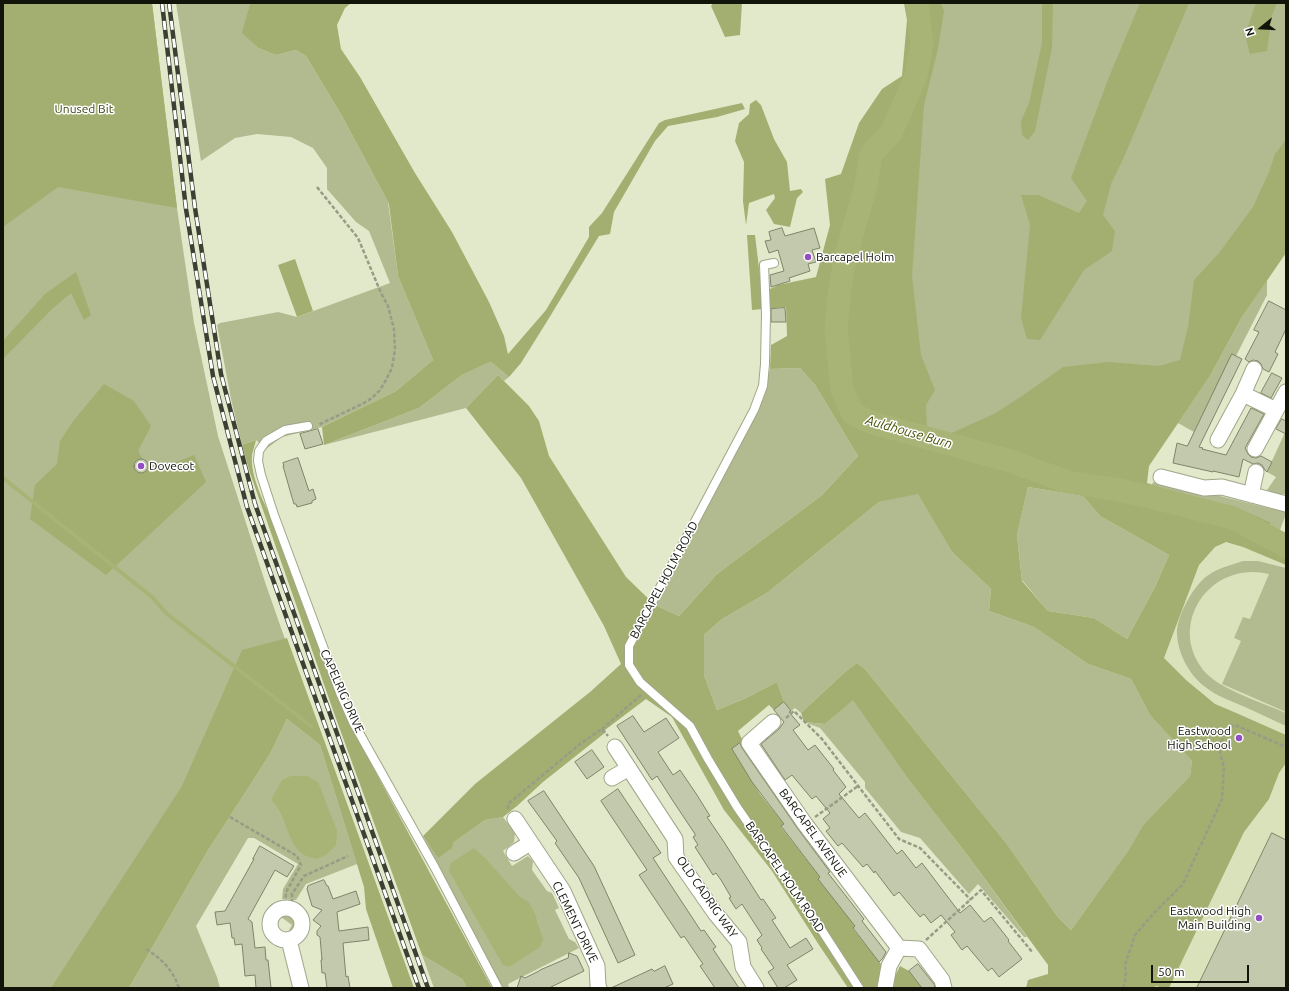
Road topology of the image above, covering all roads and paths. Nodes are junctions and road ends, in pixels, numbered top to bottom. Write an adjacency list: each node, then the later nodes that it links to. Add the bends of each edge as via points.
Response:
1 (318, 187): 7 (path, via 358,238 388,306 394,329 395,349 392,368 380,390 372,398 317,425)
2 (774, 263): 14 (lane, BARCAPEL HOLM ROAD, via 764,265 765,364 763,386 754,410 628,646 629,665)
3 (1254, 369): 5 (street)
4 (1286, 392): 6 (street)
5 (1243, 394): 6 (street); 8 (street)
6 (1276, 410): 9 (street)
7 (308, 426): 38 (lane, CAPELRIG DRIVE, via 285,430 266,441 259,451 261,475 274,515 353,722 435,868)
8 (1218, 440)
9 (1255, 449)
10 (1256, 472): 12 (street)
11 (1162, 477): 12 (street, via 1204,488 1222,487)
12 (1251, 495): 13 (street)
13 (1286, 504)
14 (648, 689): 16 (path); 41 (lane, BARCAPEL HOLM ROAD, via 690,726 737,807)
15 (773, 722): 21 (path, via 776,725 794,711 822,739); 25 (street, BARCAPEL AVENUE, via 749,743)
16 (602, 729): 18 (path); 22 (path)
17 (1286, 746): 44 (path, via 1235,725 1223,736 1220,753 1224,767 1222,800 1183,884 1135,935 1125,965 1126,978)
18 (615, 747): 19 (street, OLD CADRIG WAY)
19 (629, 768): 20 (street); 40 (street, OLD CADRIG WAY, via 675,839 676,857 715,913 739,942 743,967)
20 (612, 778)
21 (858, 786): 25 (path); 29 (path, via 899,839 920,848)
22 (508, 804)
23 (230, 817): 30 (path, via 297,856 301,864 286,892)
24 (515, 819): 26 (street, CLEMENT DRIVE)
25 (805, 824): 32 (street, BARCAPEL AVENUE)
26 (530, 843): 27 (street); 39 (street, CLEMENT DRIVE, via 563,891 597,966)
27 (514, 854)
28 (348, 856): 30 (path, via 304,876 292,894)
29 (971, 900): 34 (path, via 929,936); 35 (path, via 981,890)
30 (288, 908): 31 (street, via 298,914 302,921 297,936); 31 (street, via 275,912 270,921 272,931 279,939)
31 (289, 940): 37 (street)
32 (899, 948): 34 (street); 42 (street, via 889,966)
33 (146, 950): 36 (path, via 159,957 168,967)
34 (919, 950): 43 (street, via 942,980)
35 (1033, 953)
36 (179, 988)
37 (302, 988)
38 (498, 988)
39 (599, 988)
40 (756, 988)
41 (859, 988)
42 (884, 988)
43 (944, 988)
44 (1123, 988)

